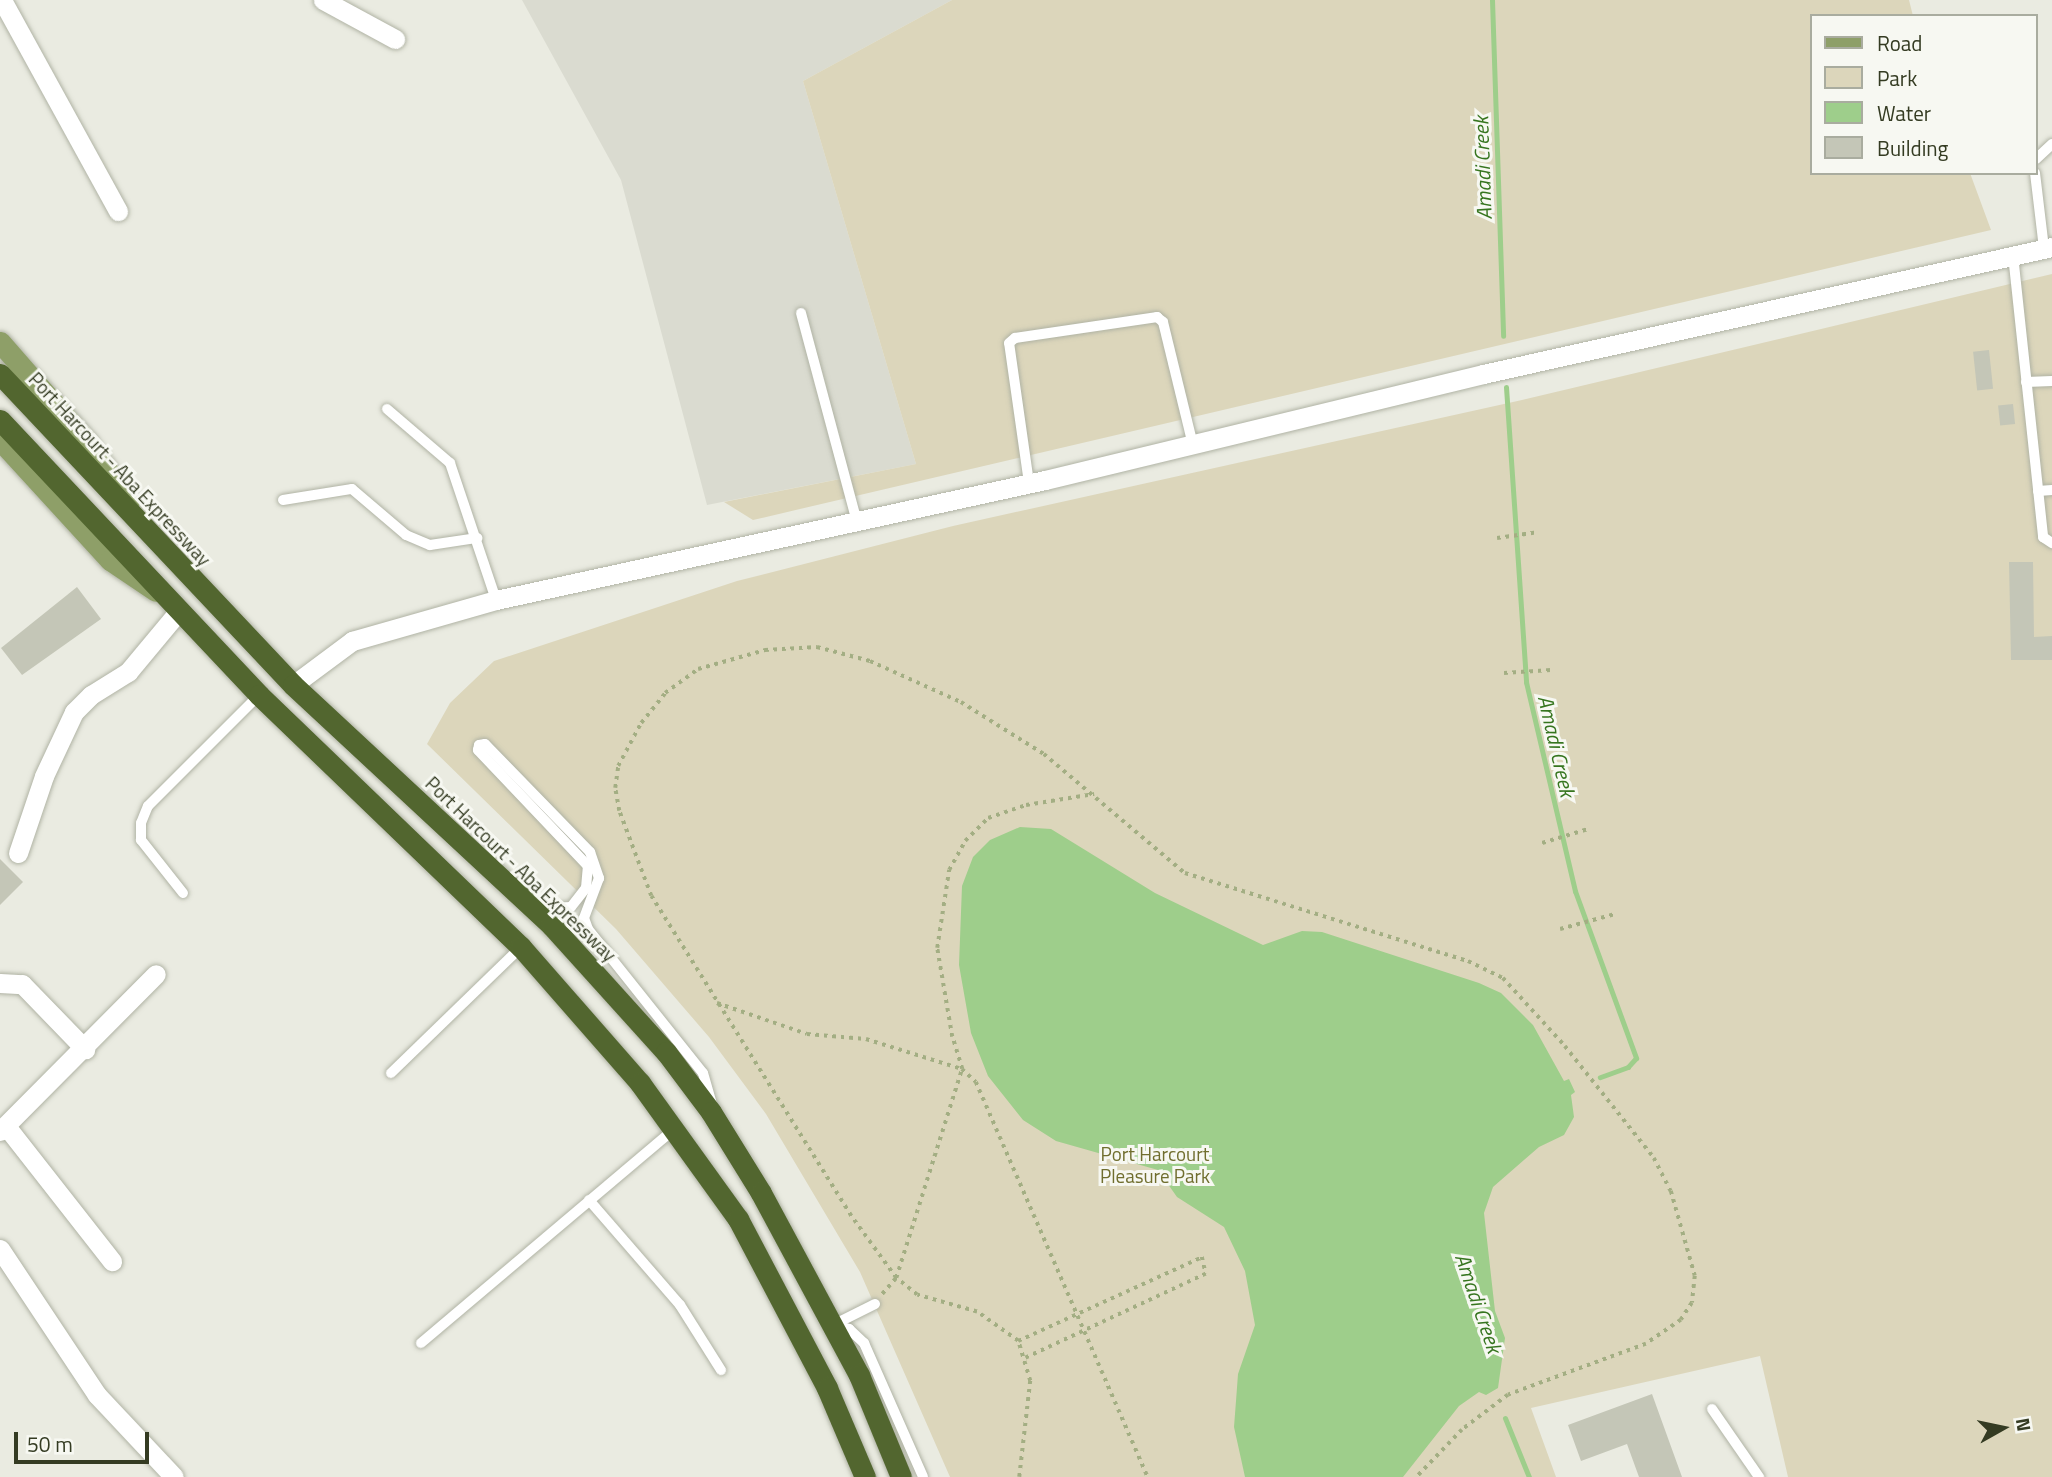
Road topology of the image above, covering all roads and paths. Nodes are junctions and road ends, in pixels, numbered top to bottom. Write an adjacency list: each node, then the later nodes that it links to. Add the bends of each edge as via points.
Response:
1 (2, 0): 7 (street)
2 (323, 0): 3 (street)
3 (395, 39)
4 (2052, 144): 5 (lane)
5 (2038, 157)
6 (2035, 175): 8 (lane)
7 (118, 211)
8 (2048, 248): 9 (street)
9 (2013, 255): 14 (lane); 18 (street, via 1483,374)
10 (801, 313): 23 (lane)
11 (0, 342): 27 (main road, via 88,443)
12 (0, 374): 27 (highway, Port Harcourt - Aba Expressway)
13 (2052, 381): 14 (lane)
14 (2026, 382): 21 (lane)
15 (387, 409): 25 (lane, via 450,463)
16 (0, 420): 29 (highway)
17 (0, 440): 29 (main road, via 110,560)
18 (1193, 446): 19 (street); 19 (lane, via 1163,322 1157,317 1015,338 1009,344)
19 (1028, 483): 23 (street)
20 (2052, 490): 21 (lane)
21 (2038, 491): 28 (lane, via 2043,537)
22 (283, 500): 25 (lane, via 352,489 406,535 430,545)
23 (857, 522): 30 (street)
24 (1539, 532): 26 (path)
25 (477, 538): 30 (lane)
26 (1497, 538)
27 (156, 540): 34 (highway, Port Harcourt - Aba Expressway)
28 (2052, 543)
29 (160, 594): 31 (highway)
30 (496, 600): 34 (street, via 381,629 352,641)
31 (178, 612): 35 (highway); 39 (street, via 128,672 91,695 74,712 44,776)
32 (1551, 670): 33 (path)
33 (1504, 673)
34 (293, 685): 41 (highway, Port Harcourt - Aba Expressway)
35 (259, 695): 40 (lane, via 148,806 141,823 141,840); 44 (highway)
36 (1094, 794): 47 (path, via 1044,754 961,702 870,661 817,647 765,650 698,669 665,693 641,723 618,766 615,788 652,896); 49 (path, via 1026,805 988,818 965,841 949,870 937,948); 73 (path, via 1185,873 1468,961 1503,978 1565,1045 1654,1158 1671,1191 1695,1276 1692,1303 1681,1320 1646,1344 1508,1395 1462,1430)
37 (1588, 829): 38 (path)
38 (1542, 843)
39 (18, 853)
40 (183, 893)
41 (523, 898): 51 (highway, Port Harcourt - Aba Expressway, via 611,988); 51 (lane, via 550,908 571,906 586,888 588,866 478,750 479,744 485,744 590,852 598,878 584,918 587,929 703,1073)
42 (1615, 914): 43 (path)
43 (1560, 929)
44 (521, 947): 50 (lane); 53 (highway)
45 (156, 974): 48 (street)
46 (0, 983): 48 (street, via 22,984)
47 (716, 1003): 49 (path, via 807,1034 866,1039); 57 (path, via 772,1084 851,1216)
48 (85, 1049): 52 (street)
49 (962, 1069): 57 (path); 59 (path, via 976,1082)
50 (391, 1073)
51 (713, 1116): 60 (highway, Port Harcourt - Aba Expressway)
52 (3, 1128): 56 (street)
53 (675, 1128): 54 (lane); 68 (highway, via 738,1219 827,1388)
54 (589, 1200): 63 (lane); 65 (lane, via 680,1305)
55 (3, 1261): 67 (street, via 97,1395)
56 (111, 1262)
57 (896, 1278): 58 (path); 62 (path, via 917,1295 977,1312)
58 (874, 1304): 60 (lane)
59 (1075, 1315): 61 (path); 61 (path, via 1202,1257 1206,1273); 62 (path)
60 (833, 1325): 69 (highway, Port Harcourt - Aba Expressway); 70 (lane, via 849,1329 864,1343)
61 (1083, 1331): 64 (path); 72 (path)
62 (1018, 1341): 64 (path)
63 (421, 1343)
64 (1026, 1359): 71 (path, via 1030,1381)
65 (721, 1370)
66 (1712, 1409): 74 (lane)
67 (174, 1477)
68 (865, 1477)
69 (901, 1477)
70 (923, 1477)
71 (1019, 1477)
72 (1148, 1477)
73 (1417, 1477)
74 (1759, 1477)

